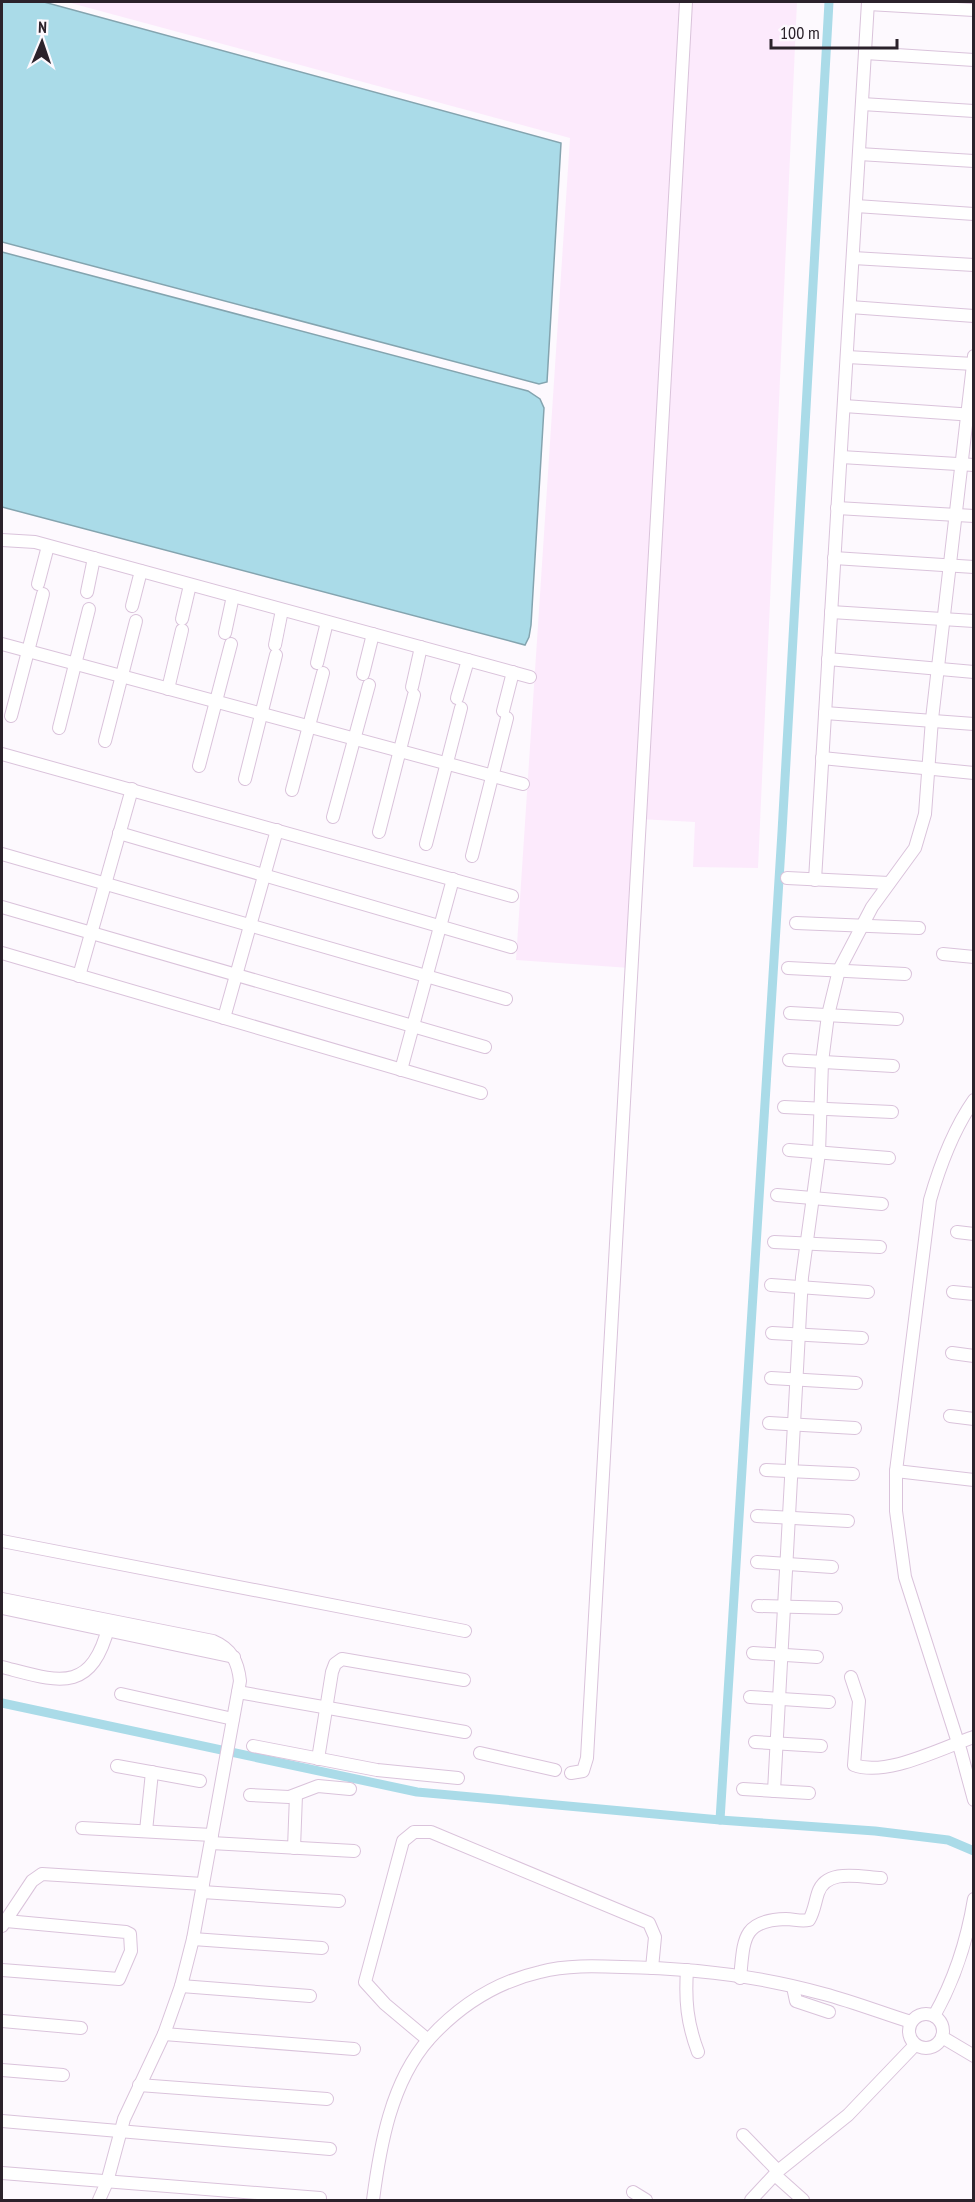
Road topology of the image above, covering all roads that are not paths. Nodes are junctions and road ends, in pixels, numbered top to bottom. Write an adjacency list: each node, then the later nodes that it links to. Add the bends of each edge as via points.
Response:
1 (686, 2): 198 (street, via 587,1758 583,1771)
2 (868, 3): 3 (street); 4 (street)
3 (974, 10)
4 (865, 53): 5 (street); 6 (street)
5 (974, 60)
6 (862, 104): 7 (street); 8 (street)
7 (974, 111)
8 (859, 154): 9 (street); 10 (street)
9 (974, 161)
10 (856, 207): 11 (street); 12 (street)
11 (974, 214)
12 (853, 258): 13 (street); 14 (street)
13 (974, 265)
14 (850, 307): 15 (street); 16 (street)
15 (974, 316)
16 (847, 357): 17 (street); 18 (street)
17 (973, 362): 19 (street)
18 (844, 406): 19 (street); 20 (street)
19 (970, 414): 21 (street)
20 (841, 458): 21 (street); 22 (street)
21 (967, 465): 23 (street)
22 (837, 508): 23 (street); 28 (street)
23 (955, 514): 24 (street); 29 (street)
24 (974, 516)
25 (2, 540): 26 (street)
26 (48, 546): 27 (street); 46 (street)
27 (94, 558): 31 (street); 33 (street)
28 (834, 558): 29 (street); 38 (street)
29 (950, 564): 30 (street); 39 (street)
30 (974, 567)
31 (141, 571): 32 (street); 35 (street)
32 (190, 585): 34 (street); 55 (street)
33 (87, 592)
34 (233, 596): 37 (street); 56 (street)
35 (132, 606)
36 (89, 609): 49 (street)
37 (282, 610): 42 (street); 58 (street)
38 (831, 612): 39 (street); 47 (street)
39 (943, 618): 41 (street); 50 (street)
40 (136, 621): 53 (street)
41 (974, 621)
42 (327, 622): 43 (street); 62 (street)
43 (373, 634): 45 (street); 64 (street)
44 (2, 644): 46 (street)
45 (421, 647): 48 (street); 66 (street)
46 (28, 651): 49 (street); 59 (street)
47 (828, 659): 50 (street); 57 (street)
48 (468, 660): 51 (street); 69 (street)
49 (76, 664): 53 (street); 63 (street)
50 (938, 667): 52 (street); 60 (street)
51 (513, 672): 54 (street); 73 (street)
52 (974, 672)
53 (122, 676): 55 (street); 65 (street)
54 (530, 677)
55 (168, 689): 56 (street)
56 (216, 702): 58 (street); 70 (street)
57 (825, 713): 60 (street); 68 (street)
58 (261, 714): 62 (street); 74 (street)
59 (11, 716)
60 (932, 719): 61 (street); 71 (street)
61 (974, 724)
62 (309, 727): 64 (street); 77 (street)
63 (59, 728)
64 (355, 739): 66 (street); 78 (street)
65 (105, 741)
66 (400, 751): 69 (street); 80 (street)
67 (2, 754): 76 (street)
68 (822, 758): 71 (street); 88 (street)
69 (447, 764): 73 (street); 82 (street)
70 (199, 766)
71 (930, 768): 72 (street); 90 (street, via 926,814 918,839)
72 (974, 773)
73 (492, 776): 75 (street); 84 (street)
74 (245, 779)
75 (523, 784)
76 (132, 789): 79 (street); 81 (street)
77 (292, 790)
78 (333, 817)
79 (276, 830): 85 (street); 87 (street)
80 (379, 832)
81 (119, 833): 85 (street); 89 (street)
82 (426, 844)
83 (2, 854): 89 (street)
84 (472, 856)
85 (264, 875): 94 (street); 96 (street)
86 (788, 878): 88 (street)
87 (453, 879): 91 (street); 96 (street)
88 (815, 880): 90 (street)
89 (105, 883): 94 (street); 98 (street)
90 (890, 884): 95 (street)
91 (512, 896)
92 (2, 908): 98 (street)
93 (796, 923): 95 (street)
94 (250, 924): 106 (street); 108 (street)
95 (863, 926): 97 (street); 104 (street)
96 (440, 927): 99 (street); 108 (street)
97 (919, 928)
98 (91, 933): 106 (street); 107 (street)
99 (512, 947)
100 (2, 953): 107 (street)
101 (943, 954): 102 (street)
102 (974, 957)
103 (788, 968): 104 (street)
104 (838, 970): 105 (street); 111 (street)
105 (904, 974)
106 (236, 975): 112 (street); 114 (street)
107 (79, 976): 112 (street)
108 (427, 976): 109 (street); 114 (street)
109 (506, 999)
110 (790, 1013): 111 (street)
111 (828, 1015): 113 (street); 117 (street)
112 (224, 1018): 119 (street)
113 (897, 1019)
114 (413, 1026): 115 (street); 119 (street)
115 (485, 1047)
116 (789, 1060): 117 (street)
117 (822, 1062): 118 (street); 123 (street)
118 (893, 1066)
119 (401, 1070): 120 (street)
120 (481, 1093)
121 (974, 1100): 156 (street, via 963,1114 930,1200)
122 (784, 1107): 123 (street)
123 (821, 1110): 124 (street); 126 (street)
124 (892, 1112)
125 (789, 1150): 126 (street)
126 (819, 1153): 127 (street); 129 (street)
127 (889, 1158)
128 (777, 1195): 129 (street)
129 (814, 1198): 130 (street); 134 (street)
130 (882, 1204)
131 (957, 1232): 132 (street)
132 (974, 1234)
133 (774, 1242): 134 (street)
134 (805, 1242): 135 (street); 137 (street)
135 (880, 1247)
136 (771, 1285): 137 (street)
137 (802, 1287): 138 (street); 142 (street)
138 (868, 1292)
139 (953, 1292): 140 (street)
140 (974, 1294)
141 (772, 1333): 142 (street)
142 (800, 1335): 143 (street); 147 (street)
143 (861, 1338)
144 (952, 1353): 145 (street)
145 (974, 1356)
146 (771, 1378): 147 (street)
147 (798, 1379): 148 (street); 152 (street)
148 (856, 1383)
149 (950, 1416): 150 (street)
150 (974, 1419)
151 (769, 1423): 152 (street)
152 (796, 1425): 153 (street); 155 (street)
153 (855, 1428)
154 (766, 1470): 155 (street)
155 (794, 1471): 157 (street); 160 (street)
156 (896, 1471): 158 (street); 189 (street, via 896,1512 905,1577)
157 (853, 1474)
158 (974, 1480)
159 (757, 1516): 160 (street)
160 (791, 1518): 161 (street); 164 (street)
161 (848, 1521)
162 (2, 1541): 172 (street)
163 (757, 1562): 164 (street)
164 (789, 1564): 165 (street); 169 (street)
165 (832, 1567)
166 (2, 1599): 171 (street)
167 (758, 1606): 169 (street)
168 (2, 1608): 171 (street)
169 (786, 1608): 170 (street); 174 (street)
170 (836, 1608)
171 (109, 1626): 176 (street, via 98,1657 73,1677 53,1680); 179 (street, via 234,1657 239,1669)
172 (465, 1631)
173 (753, 1653): 174 (street)
174 (784, 1654): 175 (street); 182 (street)
175 (816, 1657)
176 (2, 1667)
177 (851, 1677): 189 (street, via 859,1701 854,1766 885,1768)
178 (464, 1680): 184 (street, via 342,1659 332,1672)
179 (238, 1692): 184 (street); 185 (street)
180 (121, 1694): 185 (street)
181 (750, 1697): 182 (street)
182 (780, 1699): 183 (street); 190 (street)
183 (829, 1702)
184 (327, 1707): 186 (street); 194 (street)
185 (233, 1719): 210 (street)
186 (465, 1732)
187 (974, 1737): 189 (street)
188 (755, 1742): 190 (street)
189 (958, 1742): 207 (street)
190 (777, 1743): 192 (street); 203 (street)
191 (253, 1746): 194 (street)
192 (821, 1746)
193 (480, 1753): 196 (street)
194 (318, 1760): 199 (street)
195 (117, 1766): 197 (street)
196 (555, 1770)
197 (152, 1772): 200 (street); 209 (street)
198 (571, 1773)
199 (458, 1778)
200 (200, 1781)
201 (350, 1790): 206 (street, via 318,1786)
202 (743, 1790): 203 (street)
203 (774, 1791): 204 (street)
204 (809, 1793)
205 (250, 1795): 206 (street)
206 (296, 1795): 211 (street)
207 (974, 1800)
208 (82, 1828): 209 (street)
209 (146, 1831): 210 (street)
210 (211, 1839): 211 (street); 214 (street)
211 (294, 1848): 212 (street)
212 (354, 1851)
213 (881, 1878): 223 (street, via 832,1877 818,1891 809,1920 778,1919 751,1928 743,1945)
214 (202, 1888): 216 (street); 217 (street, via 42,1874 32,1881); 218 (street)
215 (974, 1899): 228 (street, via 952,1981)
216 (339, 1901)
217 (4, 1924): 221 (street, via 126,1932 133,1944 120,1979)
218 (193, 1939): 219 (street); 224 (street)
219 (322, 1948)
220 (652, 1968): 222 (street); 234 (street, via 571,1967 540,1972 470,2001); 234 (street, via 655,1937 649,1923 431,1832 414,1832 403,1841 365,1982)
221 (2, 1970)
222 (687, 1970): 223 (street); 237 (street, via 687,2019)
223 (740, 1978): 225 (street)
224 (181, 1986): 226 (street); 232 (street)
225 (793, 1988): 227 (street, via 796,2001); 230 (street)
226 (310, 1996)
227 (829, 2012)
228 (934, 2016): 230 (street, via 917,2016); 233 (street, via 943,2029)
229 (2, 2021): 231 (street)
230 (911, 2022): 235 (street, via 910,2038)
231 (81, 2028)
232 (164, 2034): 236 (street); 241 (street)
233 (942, 2037): 235 (street, via 931,2048); 238 (street)
234 (428, 2040): 253 (street, via 411,2065 389,2115)
235 (915, 2045): 248 (street, via 848,2115)
236 (354, 2049)
237 (698, 2052)
238 (974, 2056)
239 (2, 2070): 240 (street)
240 (63, 2074)
241 (139, 2085): 242 (street); 244 (street)
242 (327, 2099)
243 (2, 2121): 244 (street)
244 (121, 2132): 246 (street); 249 (street)
245 (743, 2135): 248 (street)
246 (330, 2149)
247 (2, 2173): 249 (street)
248 (777, 2173): 255 (street); 256 (street)
249 (107, 2182): 251 (street); 252 (street)
250 (633, 2192): 254 (street)
251 (320, 2198)
252 (99, 2200)
253 (373, 2200)
254 (646, 2200)
255 (751, 2200)
256 (803, 2200)

